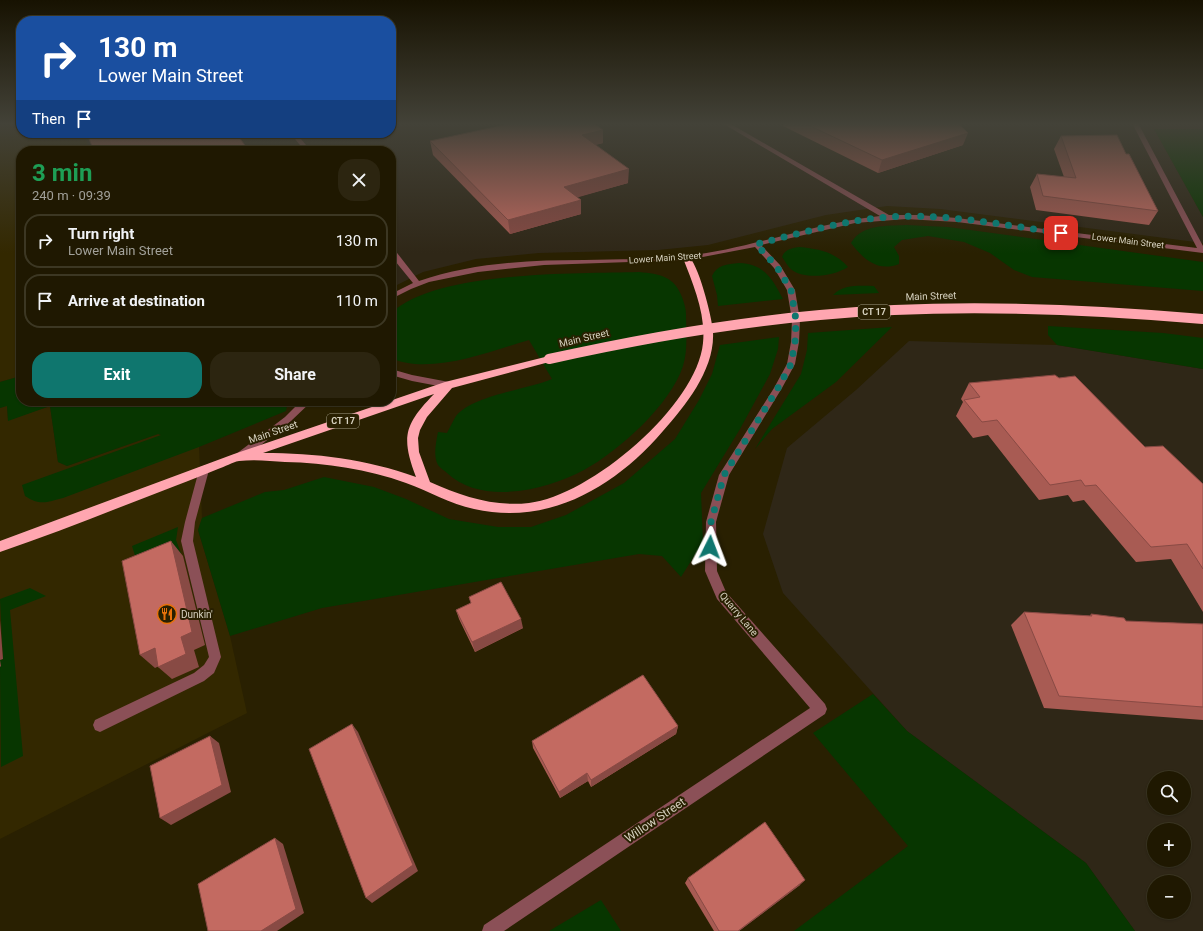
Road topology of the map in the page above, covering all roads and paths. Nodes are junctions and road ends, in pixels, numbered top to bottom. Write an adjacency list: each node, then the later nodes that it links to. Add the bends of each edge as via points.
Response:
1 (799, 166): 3 (street)
2 (1158, 166): 5 (street)
3 (887, 217): 4 (street, Lower Main Street, via 855,221); 5 (street, Lower Main Street, via 923,216)
4 (756, 244): 7 (street, Lower Main Street); 20 (street, Quarry Lane, via 777,267 791,290 796,320 795,342 791,364 724,475 711,522 711,571 721,595)
5 (1202, 251)
6 (396, 257): 8 (street)
7 (687, 258): 8 (street, Lower Main Street, via 506,266 453,274); 18 (highway, via 700,291 706,316 708,342 704,356 679,405 659,430 621,465 583,489 551,503 531,508 472,504)
8 (417, 283): 9 (street, Lower Main Street)
9 (396, 293)
10 (1203, 319): 12 (highway, Main Street / CT 17, bridge, via 1011,308 928,309 767,320 627,341)
11 (396, 373): 12 (street)
12 (448, 385): 13 (highway, Main Street / CT 17); 18 (highway, via 424,412 412,438 414,456)
13 (396, 403)
14 (302, 406): 16 (street)
15 (387, 406): 16 (highway, Main Street / CT 17)
16 (238, 457): 17 (highway, Main Street / CT 17); 18 (highway, via 349,463 375,468)
17 (204, 470): 19 (highway, Main Street / CT 17); 21 (street, via 187,541 215,657 209,669 199,677)
18 (426, 486)
19 (0, 547)
20 (820, 709): 22 (street, Willow Street)
21 (100, 726)
22 (490, 931)

